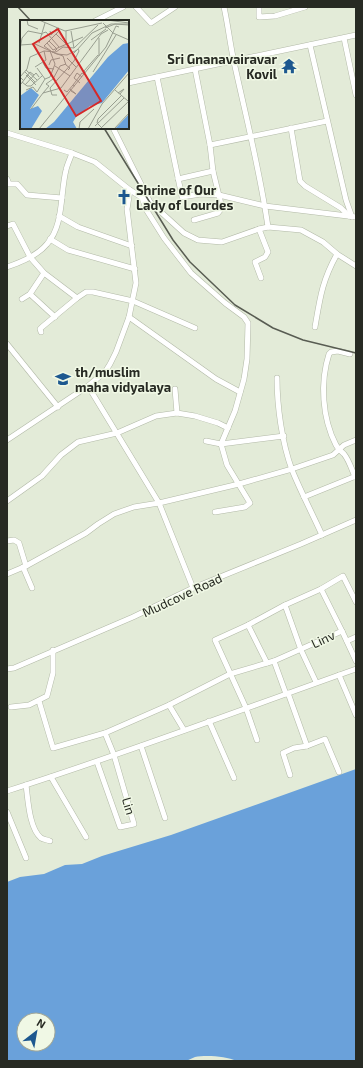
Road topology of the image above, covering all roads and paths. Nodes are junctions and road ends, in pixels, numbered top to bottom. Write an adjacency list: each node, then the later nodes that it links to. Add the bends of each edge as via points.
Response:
1 (123, 7): 7 (street)
2 (136, 7): 3 (street, via 151,23)
3 (175, 7)
4 (224, 7): 11 (street)
5 (259, 7): 6 (street, via 259,17 275,16)
6 (305, 7)
7 (97, 20)
8 (356, 35): 9 (street)
9 (344, 38): 10 (street); 15 (street)
10 (310, 45): 11 (street); 16 (street)
11 (234, 61): 12 (street); 20 (street)
12 (195, 69): 13 (street); 21 (street)
13 (157, 77): 14 (street); 25 (street)
14 (129, 83)
15 (356, 95)
16 (328, 121): 17 (street); 33 (street, via 346,200)
17 (291, 128): 20 (street); 33 (street, via 300,181)
18 (113, 129): 30 (street)
19 (7, 133): 22 (street)
20 (251, 137): 21 (street); 31 (street)
21 (210, 145): 23 (street)
22 (72, 153): 26 (street, via 95,162); 29 (street)
23 (213, 171): 25 (street); 27 (street)
24 (7, 178): 29 (street, via 9,184 17,184 27,195)
25 (178, 178): 27 (street, via 182,196)
26 (130, 190): 28 (street); 39 (street, via 127,209)
27 (219, 195): 31 (street); 34 (street, via 221,211)
28 (142, 197): 30 (street); 61 (street, via 147,211 164,238 191,274 248,323 244,379)
29 (62, 198): 32 (street)
30 (150, 203): 37 (street, via 184,233 198,240 222,242)
31 (265, 206): 33 (street); 36 (street)
32 (59, 216): 38 (street); 39 (street, via 78,228)
33 (354, 217)
34 (194, 220)
35 (7, 226): 41 (street, via 13,224)
36 (268, 227): 37 (street); 40 (street, via 301,230 323,242)
37 (260, 229): 46 (street, via 268,252 255,262)
38 (50, 239): 41 (street, via 47,245); 44 (street, via 68,250)
39 (132, 246): 44 (street)
40 (337, 254): 42 (street); 53 (street, via 324,279)
41 (30, 257): 43 (street); 45 (street)
42 (356, 266)
43 (7, 267)
44 (135, 269): 50 (street, via 136,283)
45 (44, 273): 47 (street); 48 (street)
46 (261, 278)
47 (30, 294): 49 (street); 51 (street)
48 (77, 298): 50 (street, via 86,292 93,292); 51 (street)
49 (22, 299)
50 (132, 302): 52 (street); 54 (street)
51 (55, 317): 55 (street, via 40,329)
52 (129, 317): 59 (street, via 110,364 105,372); 61 (street, via 216,379)
53 (315, 327)
54 (196, 328)
55 (41, 332)
56 (7, 344): 62 (street)
57 (350, 354): 71 (street, via 330,352 325,373 325,411)
58 (277, 378): 66 (street, via 277,398)
59 (88, 386): 62 (street); 65 (street)
60 (175, 389): 63 (street)
61 (240, 392): 64 (street)
62 (58, 406): 67 (street)
63 (177, 414): 64 (street, via 195,416); 65 (street, via 156,416)
64 (228, 428): 70 (street)
65 (117, 433): 76 (street, via 78,442 61,455 42,476); 77 (street)
66 (284, 436): 70 (street); 72 (street)
67 (7, 440)
68 (356, 440): 71 (street)
69 (206, 441): 70 (street)
70 (221, 444): 74 (street, via 227,465)
71 (339, 450): 72 (street, via 333,455); 73 (street)
72 (292, 469): 74 (street); 75 (street)
73 (355, 476): 75 (street)
74 (239, 484): 77 (street); 78 (street, via 249,505)
75 (304, 497): 80 (street)
76 (7, 500)
77 (159, 503): 82 (street, via 134,507 114,514 86,533); 85 (street)
78 (215, 512)
79 (356, 520): 80 (street, Mudcove Road)
80 (322, 535): 85 (street, Mudcove Road)
81 (7, 541): 82 (street, via 14,540 19,543)
82 (25, 566): 83 (street); 84 (street)
83 (7, 574)
84 (32, 588)
85 (194, 588): 93 (street, Mudcove Road, via 127,620)
86 (321, 589): 87 (street, via 343,576); 88 (street); 90 (street)
87 (356, 602)
88 (285, 605): 89 (street); 94 (street)
89 (248, 625): 97 (street); 100 (street, via 215,640)
90 (342, 631): 92 (street, Linv); 94 (street, Linv)
91 (356, 637): 92 (street)
92 (346, 641): 96 (street, Linv)
93 (53, 650): 98 (street, Mudcove Road); 104 (street, via 53,673 48,696)
94 (301, 650): 95 (street, Linv); 102 (street)
95 (274, 661): 97 (street); 103 (street)
96 (356, 661)
97 (267, 663): 100 (street)
98 (7, 669)
99 (356, 669): 101 (street)
100 (230, 674): 105 (street); 107 (street)
101 (339, 675): 102 (street); 108 (street)
102 (316, 682): 103 (street)
103 (287, 694): 107 (street); 114 (street)
104 (39, 701): 106 (street); 111 (street, via 54,748)
105 (169, 705): 110 (street); 111 (street)
106 (11, 707)
107 (246, 708): 109 (street); 112 (street)
108 (356, 715)
109 (209, 721): 110 (street); 120 (street)
110 (184, 730): 113 (street)
111 (105, 733): 115 (street, Lin)
112 (257, 740)
113 (141, 746): 115 (street); 124 (street)
114 (307, 746): 117 (street, via 325,738); 118 (street, via 283,753)
115 (114, 755): 116 (street); 116 (street, Lin, via 134,824 120,827)
116 (97, 762): 119 (street)
117 (339, 772)
118 (290, 775)
119 (50, 777): 121 (street); 125 (street)
120 (234, 778)
121 (26, 785): 122 (street); 126 (street, via 30,813 36,830 41,838)
122 (7, 791)
123 (7, 812): 127 (street)
124 (165, 818)
125 (86, 837)
126 (50, 841)
127 (26, 858)

